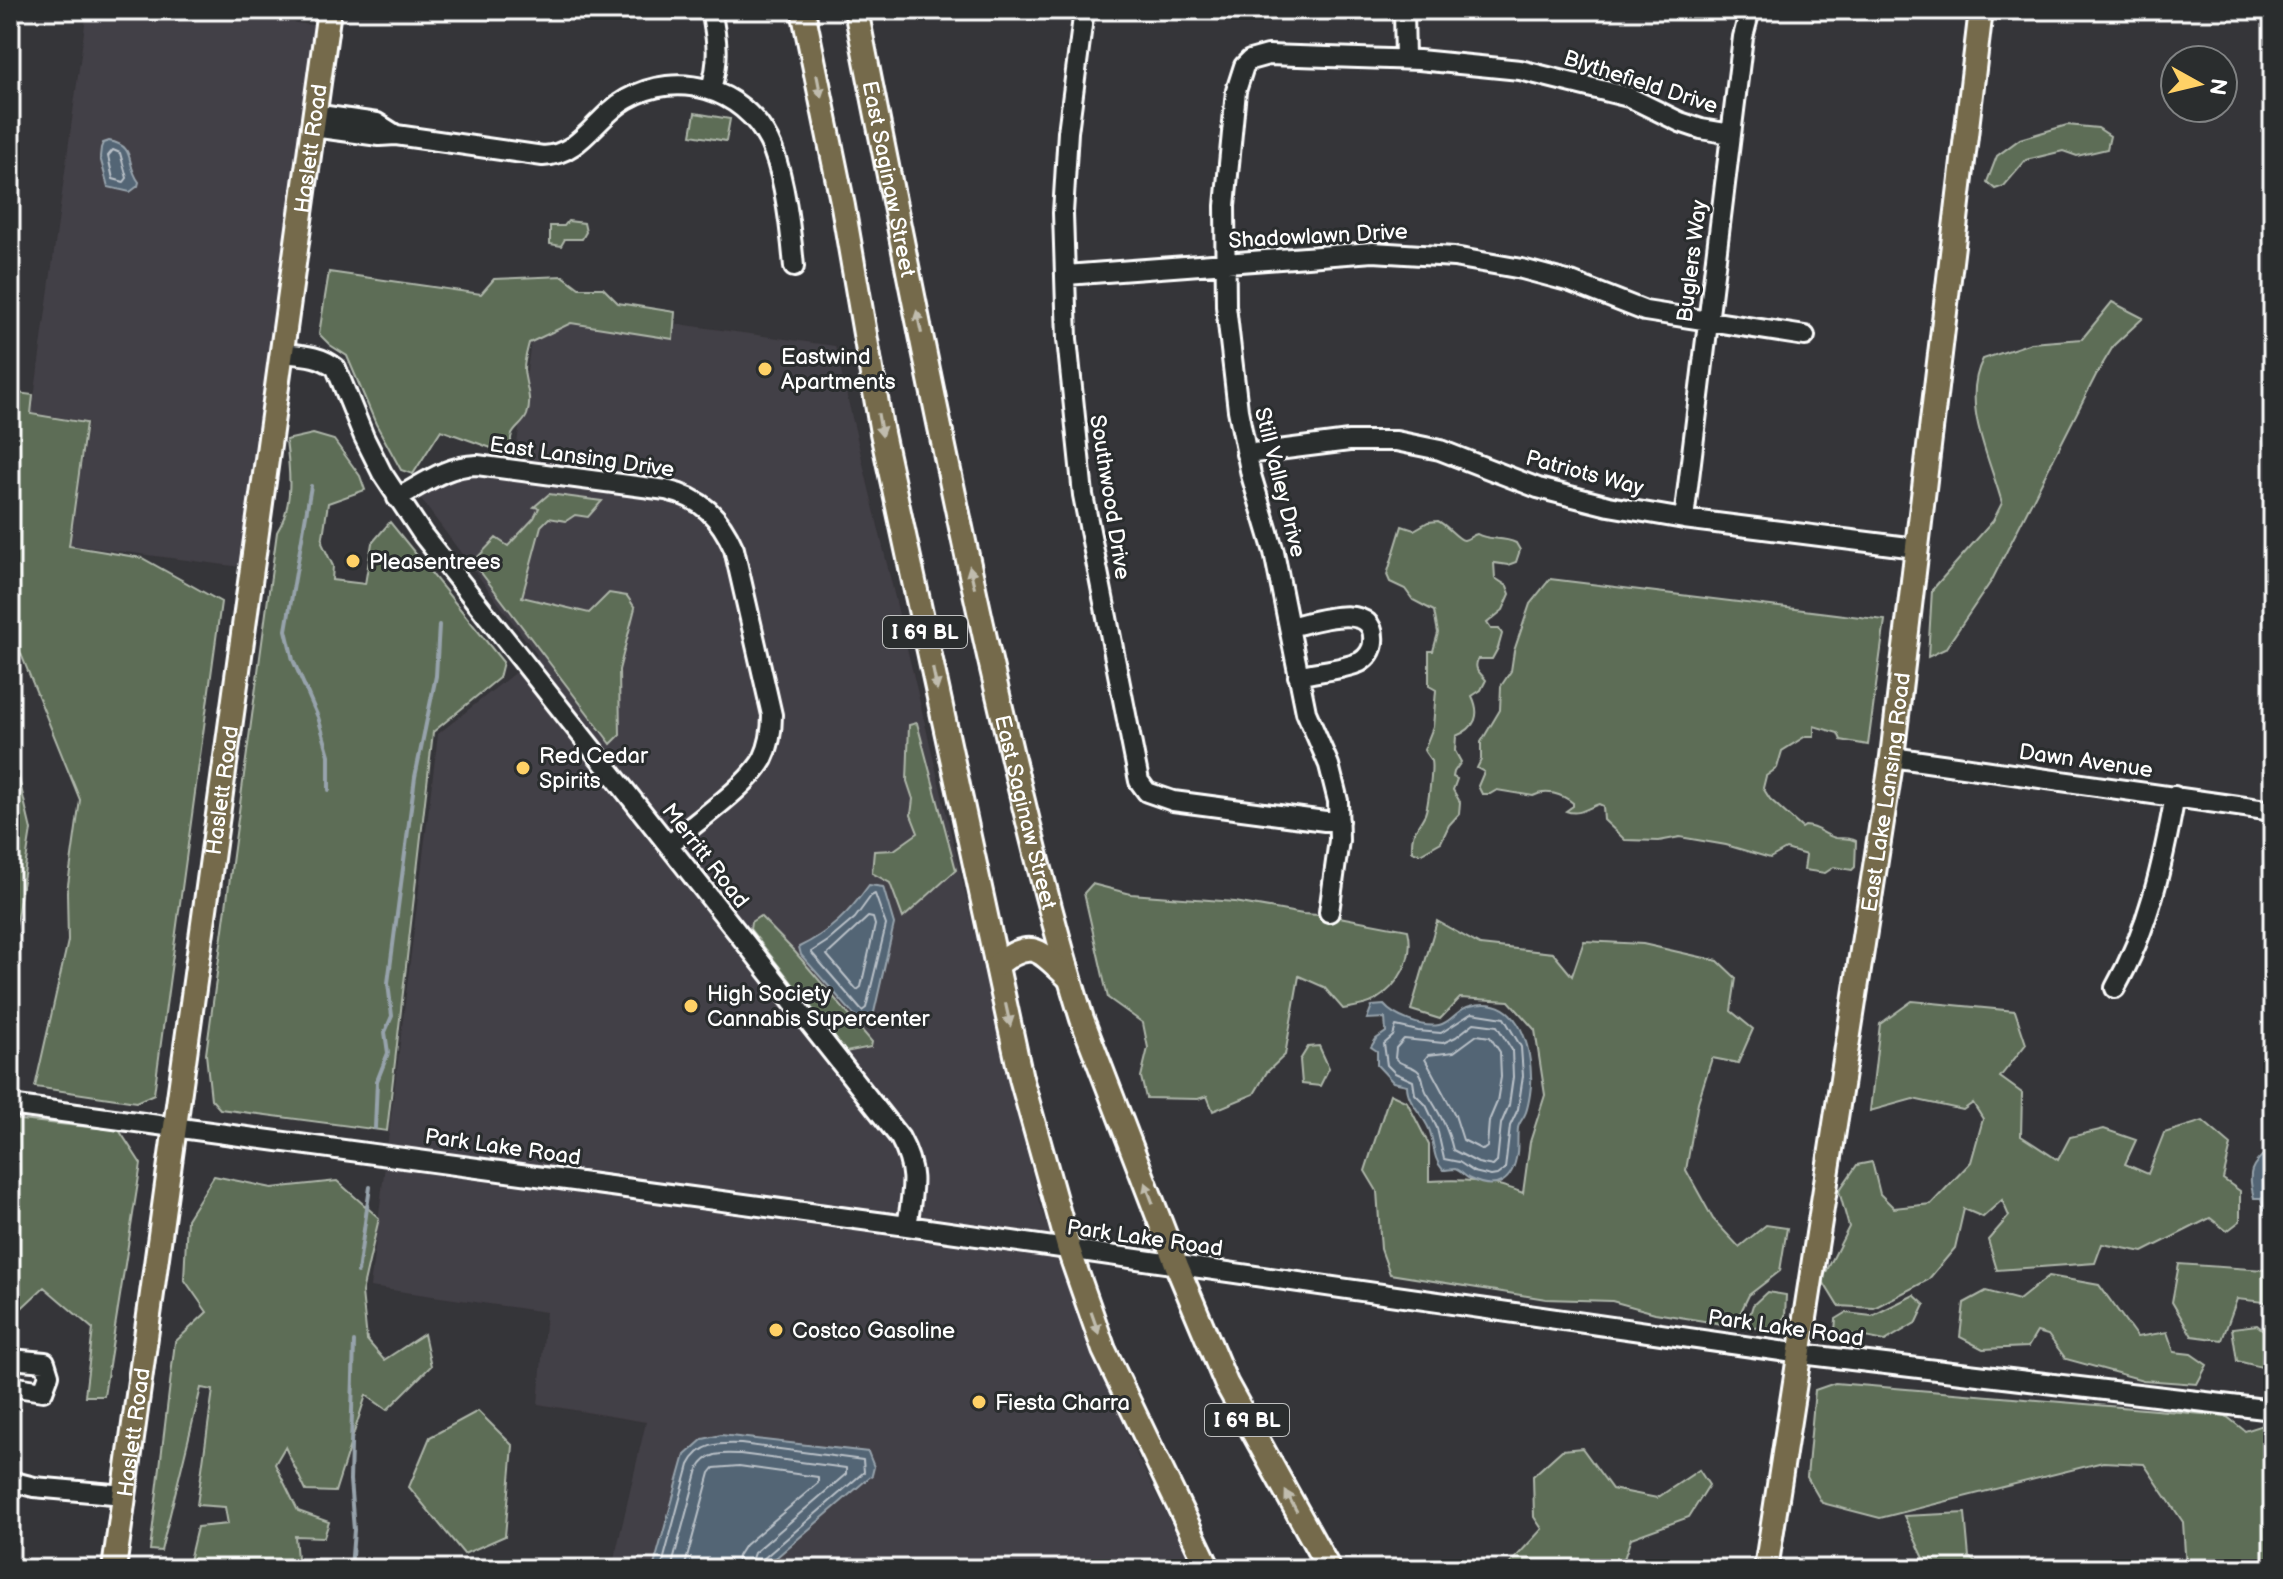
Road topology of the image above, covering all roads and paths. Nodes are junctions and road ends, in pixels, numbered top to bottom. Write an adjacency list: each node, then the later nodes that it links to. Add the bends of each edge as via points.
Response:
1 (329, 10): 12 (main road, Haslett Road)
2 (711, 10): 11 (street, via 718,56)
3 (803, 10): 32 (main road, I 69 BL, one-way to 32, via 882,433)
4 (856, 10): 33 (main road, East Saginaw Street / I 69 BL, one-way to 4, via 1038,871 970,568)
5 (1084, 10): 16 (street, Southwood Drive, via 1068,132)
6 (1404, 10): 9 (street)
7 (1750, 10): 13 (street, Buglers Way)
8 (1981, 10): 23 (main road, East Lake Lansing Road)
9 (1405, 59): 10 (street, Blythefield Drive, via 1268,55); 13 (street, Blythefield Drive, via 1470,63 1557,78 1629,97 1701,129)
10 (1250, 60): 14 (street, Still Valley Drive, via 1239,74 1231,119)
11 (711, 88): 12 (street, via 664,86 628,99 579,143 556,155 396,135 377,123); 15 (street, via 746,112 768,139)
12 (314, 120): 19 (main road, Haslett Road)
13 (1731, 134): 17 (street, Buglers Way)
14 (1224, 263): 16 (street, Shadowlawn Drive); 17 (street, Shadowlawn Drive, via 1373,252 1459,258 1522,269 1645,311); 20 (street, Still Valley Drive, via 1229,350)
15 (794, 267)
16 (1066, 275): 29 (street, Southwood Drive, via 1083,495 1139,781 1147,792 1173,801)
17 (1708, 322): 18 (street, Shadowlawn Drive); 22 (street, Buglers Way)
18 (1805, 336)
19 (282, 353): 21 (street, Merritt Road, via 314,356 336,368); 36 (main road, Haslett Road)
20 (1246, 454): 22 (street, Patriots Way, via 1349,441 1396,441 1440,450 1560,495); 24 (street, Still Valley Drive)
21 (397, 498): 30 (street, Merritt Road); 30 (street, East Lansing Drive, via 440,472 477,465 666,490 689,497 724,527 734,549 772,728 766,751 749,777)
22 (1684, 519): 23 (street, Patriots Way)
23 (1916, 548): 26 (main road, East Lake Lansing Road)
24 (1289, 627): 25 (street, Still Valley Drive); 25 (street, via 1355,616 1373,634 1371,651 1360,662)
25 (1298, 676): 29 (street, Still Valley Drive, via 1335,785)
26 (1892, 757): 27 (street, Dawn Avenue); 40 (main road, East Lake Lansing Road)
27 (2175, 796): 28 (street, Dawn Avenue); 34 (street, via 2152,905)
28 (2273, 811)
29 (1339, 821): 31 (street, Still Valley Drive)
30 (669, 845): 37 (street, Merritt Road, via 900,1138 914,1171)
31 (1329, 912)
32 (997, 965): 33 (main road, via 1021,949 1031,949); 38 (main road, I 69 BL, one-way to 38, via 1021,1078)
33 (1070, 979): 39 (main road, East Saginaw Street / I 69 BL, one-way to 33)
34 (2115, 988)
35 (10, 1105): 36 (street, Park Lake Road)
36 (174, 1125): 37 (street, Park Lake Road); 45 (main road, Haslett Road)
37 (907, 1226): 38 (street, Park Lake Road)
38 (1069, 1250): 39 (street, Park Lake Road); 48 (main road, I 69 BL, one-way to 48, via 1104,1350)
39 (1177, 1266): 40 (street, Park Lake Road); 46 (main road, East Saginaw Street / I 69 BL, one-way to 39, via 1226,1383)
40 (1801, 1354): 43 (street, Park Lake Road); 51 (main road, East Lake Lansing Road)
41 (10, 1359): 42 (street, via 45,1362 49,1375 43,1391)
42 (10, 1386)
43 (2273, 1410)
44 (10, 1481): 45 (street)
45 (124, 1495): 47 (main road, Haslett Road)
46 (1315, 1544): 49 (main road); 50 (main road, East Saginaw Street / I 69 BL)
47 (114, 1569)
48 (1209, 1569)
49 (1311, 1569)
50 (1329, 1569)
51 (1766, 1569)

